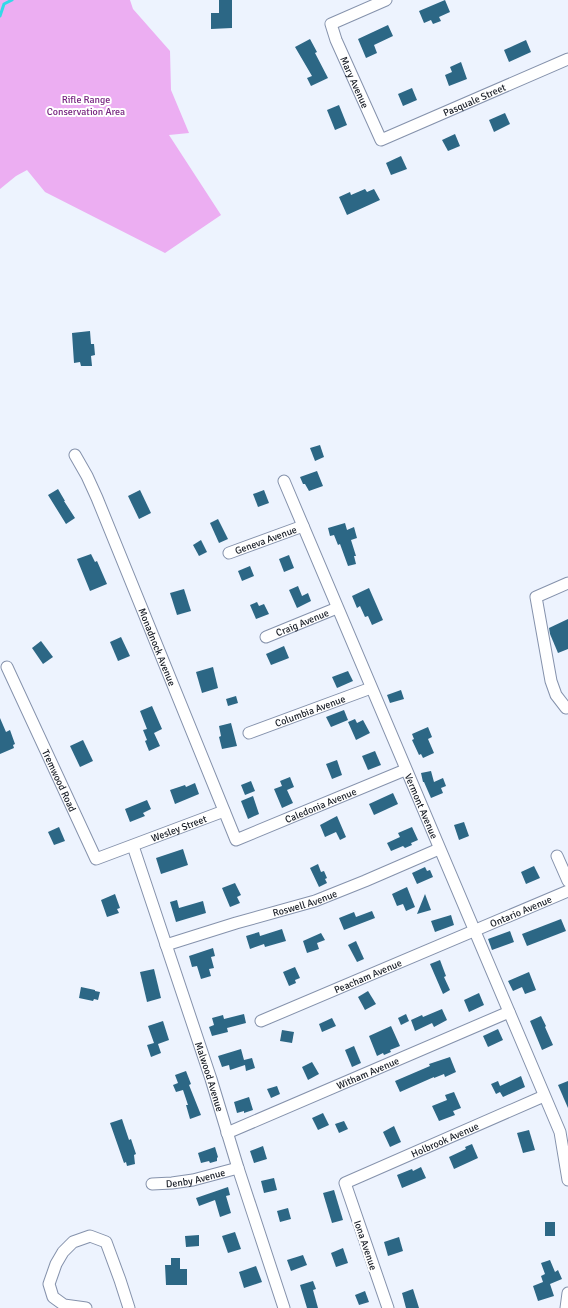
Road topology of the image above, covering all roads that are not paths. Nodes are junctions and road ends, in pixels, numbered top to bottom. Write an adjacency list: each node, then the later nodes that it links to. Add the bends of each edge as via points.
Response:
1 (386, 0): 3 (street, Mary Avenue, via 331,24)
2 (568, 59): 3 (street, Pasquale Street)
3 (381, 140)
4 (75, 455): 16 (street, Monadnock Avenue, via 97,498)
5 (284, 481): 6 (street, Vermont Avenue)
6 (303, 526): 7 (street, Geneva Avenue); 9 (street, Vermont Avenue)
7 (229, 553)
8 (568, 583): 13 (street, via 536,597 551,681 556,695)
9 (337, 608): 10 (street, Craig Avenue); 12 (street, Vermont Avenue)
10 (266, 637)
11 (7, 667): 18 (street, Tremwood Road, via 96,859)
12 (371, 688): 14 (street, Columbia Avenue); 15 (street, Vermont Avenue)
13 (566, 708)
14 (249, 733)
15 (405, 770): 17 (street, Caledonia Avenue); 19 (street, Vermont Avenue)
16 (224, 810): 17 (street, Monadnock Avenue); 18 (street, Wesley Street)
17 (236, 840)
18 (133, 846): 24 (street, Malwood Avenue)
19 (440, 849): 23 (street, Vermont Avenue); 24 (street, Roswell Avenue, via 315,901)
20 (557, 856): 21 (street)
21 (568, 880)
22 (568, 891): 23 (street, Ontario Avenue)
23 (474, 930): 25 (street, Vermont Avenue); 26 (street, Peacham Avenue)
24 (166, 945): 29 (street, Malwood Avenue)
25 (508, 1012): 27 (street, Vermont Avenue); 29 (street, Witham Avenue)
26 (261, 1021)
27 (544, 1096): 28 (street, Vermont Avenue); 32 (street, Holbrook Avenue)
28 (564, 1130): 31 (street, Vermont Avenue)
29 (227, 1132): 30 (street, Malwood Avenue)
30 (238, 1168): 33 (street, Denby Avenue, via 193,1180); 37 (street, Malwood Avenue)
31 (568, 1180)
32 (345, 1183): 38 (street, Iona Avenue)
33 (152, 1184)
34 (568, 1293): 39 (street)
35 (86, 1308): 36 (street, via 64,1304 53,1297 49,1284 63,1252 73,1242 90,1236 106,1242)
36 (129, 1308)
37 (284, 1308)
38 (388, 1308)
39 (566, 1308)

